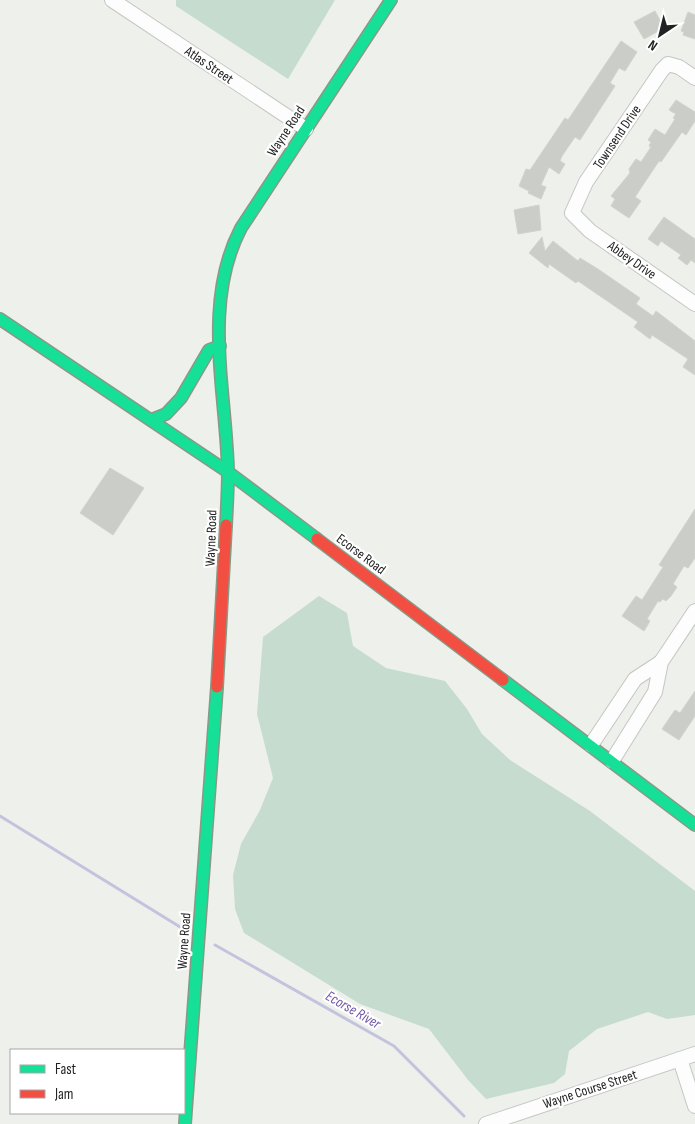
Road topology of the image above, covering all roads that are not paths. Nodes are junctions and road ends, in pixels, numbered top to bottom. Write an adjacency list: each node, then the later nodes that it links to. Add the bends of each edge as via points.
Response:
1 (112, 0): 4 (street, Atlas Street)
2 (391, 0): 4 (main road, Wayne Road)
3 (695, 78): 5 (street, Townsend Drive, via 679,66 668,64 586,182)
4 (306, 129): 8 (main road, Wayne Road, via 230,249 221,284)
5 (572, 213): 6 (street, Abbey Drive, via 590,231)
6 (695, 304)
7 (0, 319): 9 (main road, Ecorse Road)
8 (220, 346): 9 (main road, via 209,350 181,398 166,414); 10 (main road, Wayne Road)
9 (151, 420): 10 (main road, Ecorse Road)
10 (228, 472): 13 (main road, Ecorse Road); 19 (main road, Wayne Road, via 223,606)
11 (695, 611): 12 (street)
12 (661, 662): 13 (street, via 635,679); 14 (street, via 655,692)
13 (592, 745): 14 (main road, Ecorse Road)
14 (612, 761): 15 (main road, Ecorse Road)
15 (695, 825)
16 (695, 1054): 17 (street, Wayne Course Street)
17 (680, 1060): 18 (street); 20 (street, Wayne Course Street)
18 (695, 1106)
19 (185, 1124)
20 (486, 1124)

